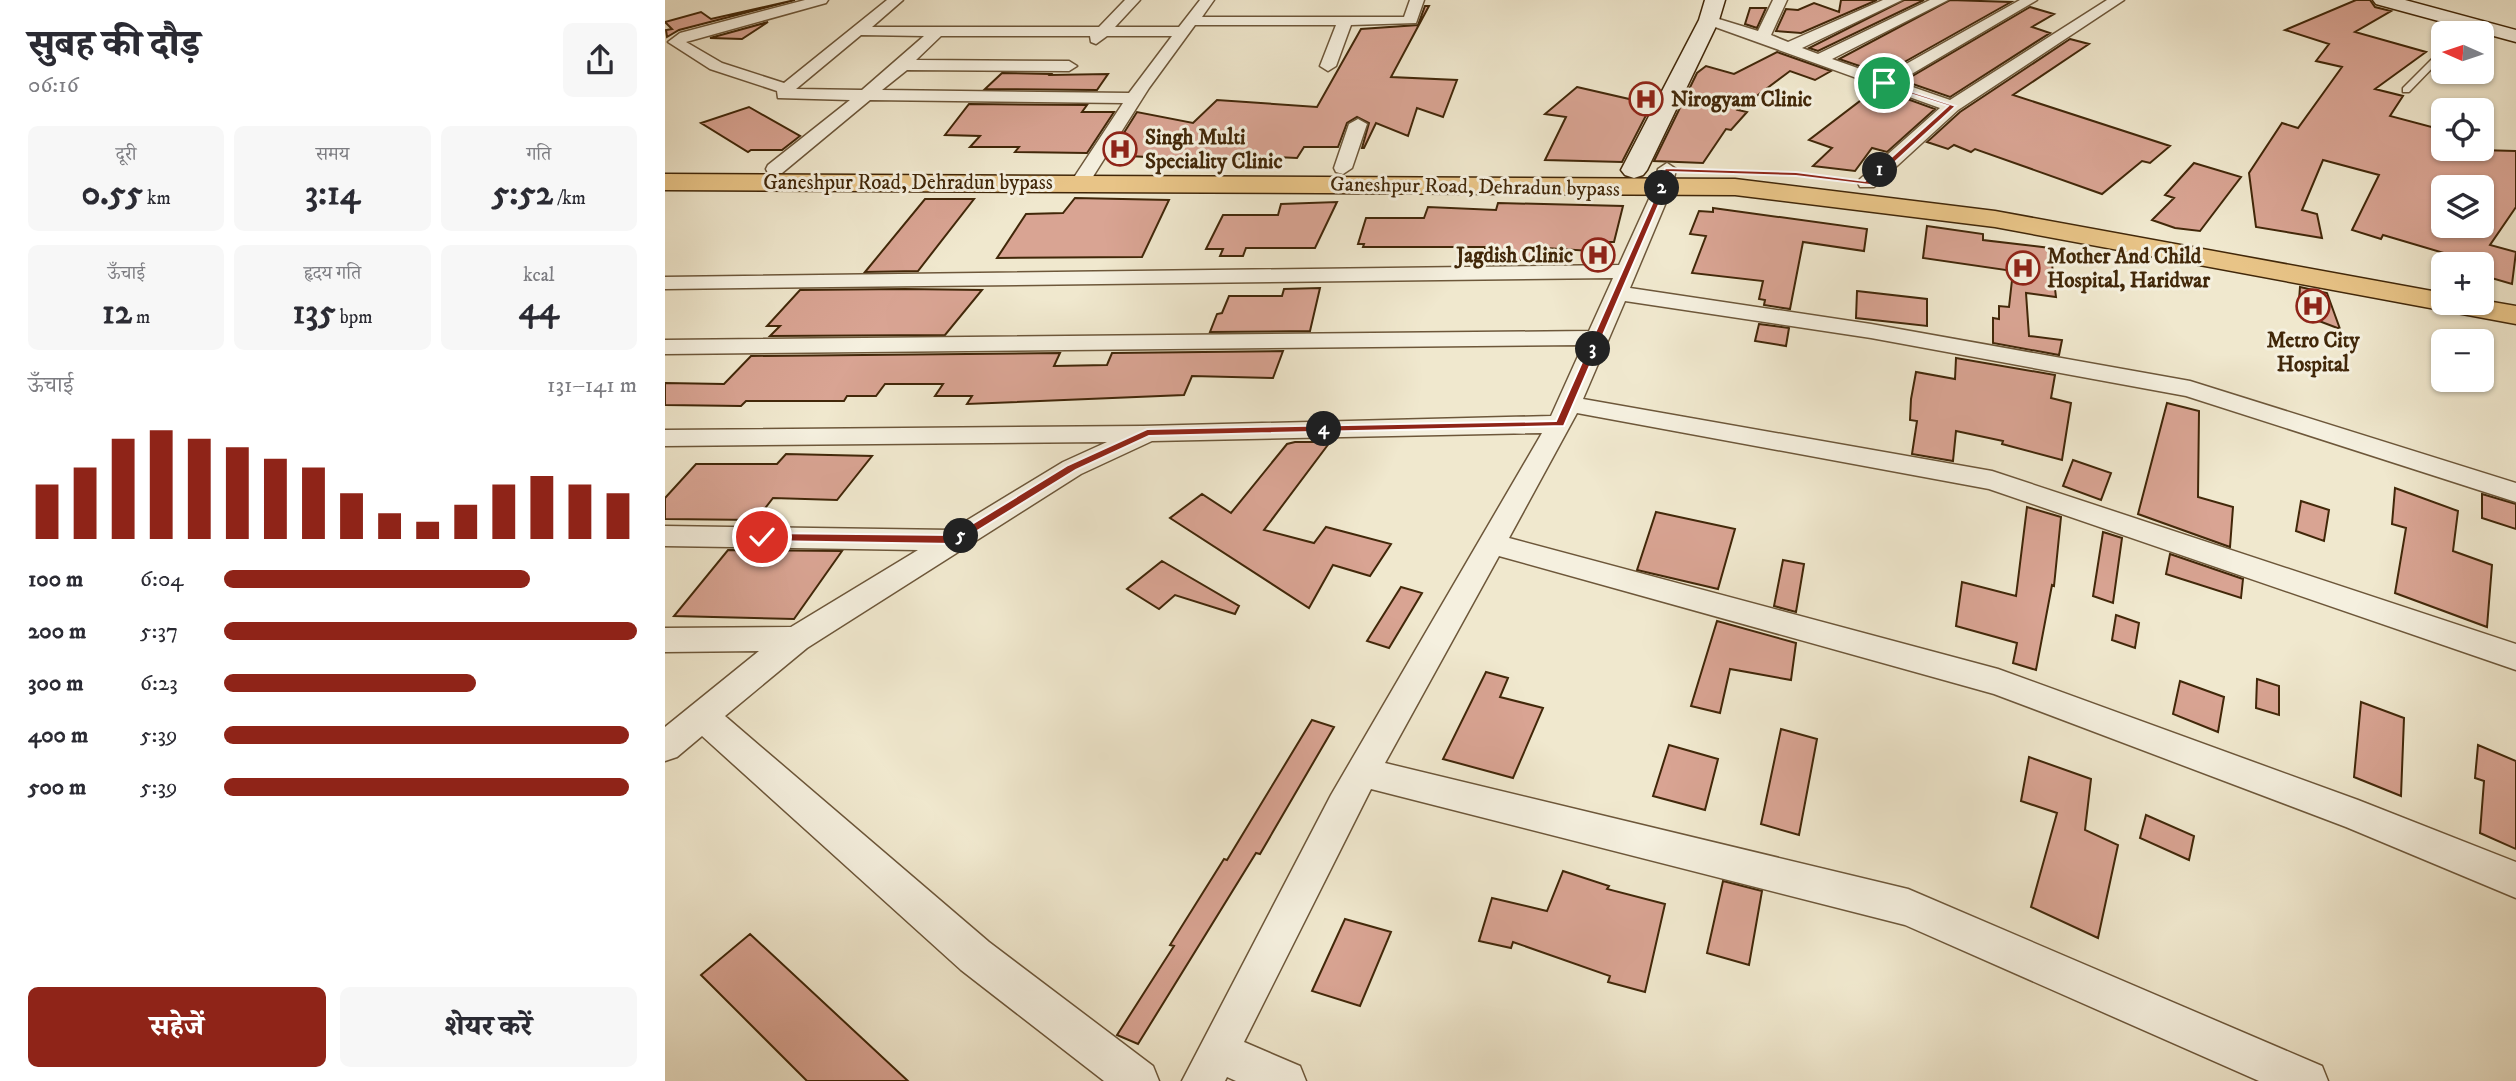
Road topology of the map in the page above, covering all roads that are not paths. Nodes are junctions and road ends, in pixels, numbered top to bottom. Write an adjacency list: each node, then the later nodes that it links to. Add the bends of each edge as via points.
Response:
1 (821, 0): 31 (street, via 676,42 716,66)
2 (897, 0): 18 (street)
3 (1133, 0): 19 (street)
4 (1207, 0): 17 (street)
5 (1417, 0): 16 (street, via 1411,20)
6 (1780, 0): 23 (street)
7 (1895, 0): 13 (street)
8 (1941, 0): 26 (street)
9 (2030, 0): 30 (street)
10 (2117, 0): 36 (street)
11 (2383, 0): 15 (street)
12 (1855, 3): 13 (street)
13 (1874, 9): 24 (street)
14 (1712, 10): 23 (street); 41 (street)
15 (2451, 21)
16 (1344, 23): 17 (street); 29 (street)
17 (1187, 26): 19 (street); 35 (street)
18 (857, 31): 20 (street); 31 (street)
19 (1103, 32): 20 (street); 25 (street)
20 (935, 33): 27 (street)
21 (2494, 33): 22 (street)
22 (2516, 36)
23 (1763, 37): 24 (street)
24 (1788, 48): 26 (street)
25 (1078, 58): 27 (street); 34 (street)
26 (1818, 60): 30 (street)
27 (904, 65): 33 (street)
28 (2431, 65): 32 (lane)
29 (1328, 66)
30 (1884, 83): 36 (street)
31 (786, 89): 33 (street, via 784,94)
32 (2406, 90)
33 (865, 96): 34 (street); 39 (street)
34 (1043, 96): 35 (street)
35 (1134, 98): 42 (street)
36 (1952, 106): 45 (street)
37 (1358, 124): 38 (street)
38 (1343, 168): 41 (main road); 42 (main road)
39 (775, 169): 40 (main road); 42 (main road)
40 (665, 170)
41 (1634, 170): 43 (main road)
42 (1086, 174): 43 (main road, Ganeshpur Road, Dehradun bypass); 44 (main road, Ganeshpur Road, Dehradun bypass)
43 (1665, 179): 45 (main road, via 1796,174); 47 (street); 51 (main road, Ganeshpur Road, Dehradun bypass, via 1995,219)
44 (665, 182)
45 (1867, 183): 46 (main road, via 2035,206)
46 (2431, 280)
47 (1623, 282): 48 (street); 54 (street); 59 (street, via 2190,390)
48 (665, 283)
49 (2494, 292): 50 (main road)
50 (2516, 296)
51 (2431, 300)
52 (2494, 311): 53 (main road)
53 (2516, 315)
54 (1598, 338): 55 (street); 56 (street)
55 (665, 347)
56 (1565, 414): 57 (street); 62 (street); 65 (street, via 1992,480)
57 (1147, 433): 58 (street); 61 (street, via 1072,468)
58 (665, 438)
59 (2516, 494)
60 (665, 536): 61 (street)
61 (956, 540): 63 (street)
62 (1492, 544): 68 (street); 69 (street, via 1998,682)
63 (796, 639): 64 (street); 66 (street)
64 (665, 640)
65 (2516, 657)
66 (702, 716): 67 (street); 71 (street, via 975,956)
67 (665, 747)
68 (1362, 772): 70 (street); 73 (street, via 1909,907)
69 (2516, 880)
70 (1211, 1067): 72 (street)
71 (1138, 1081)
72 (1285, 1081)
73 (2307, 1081)

